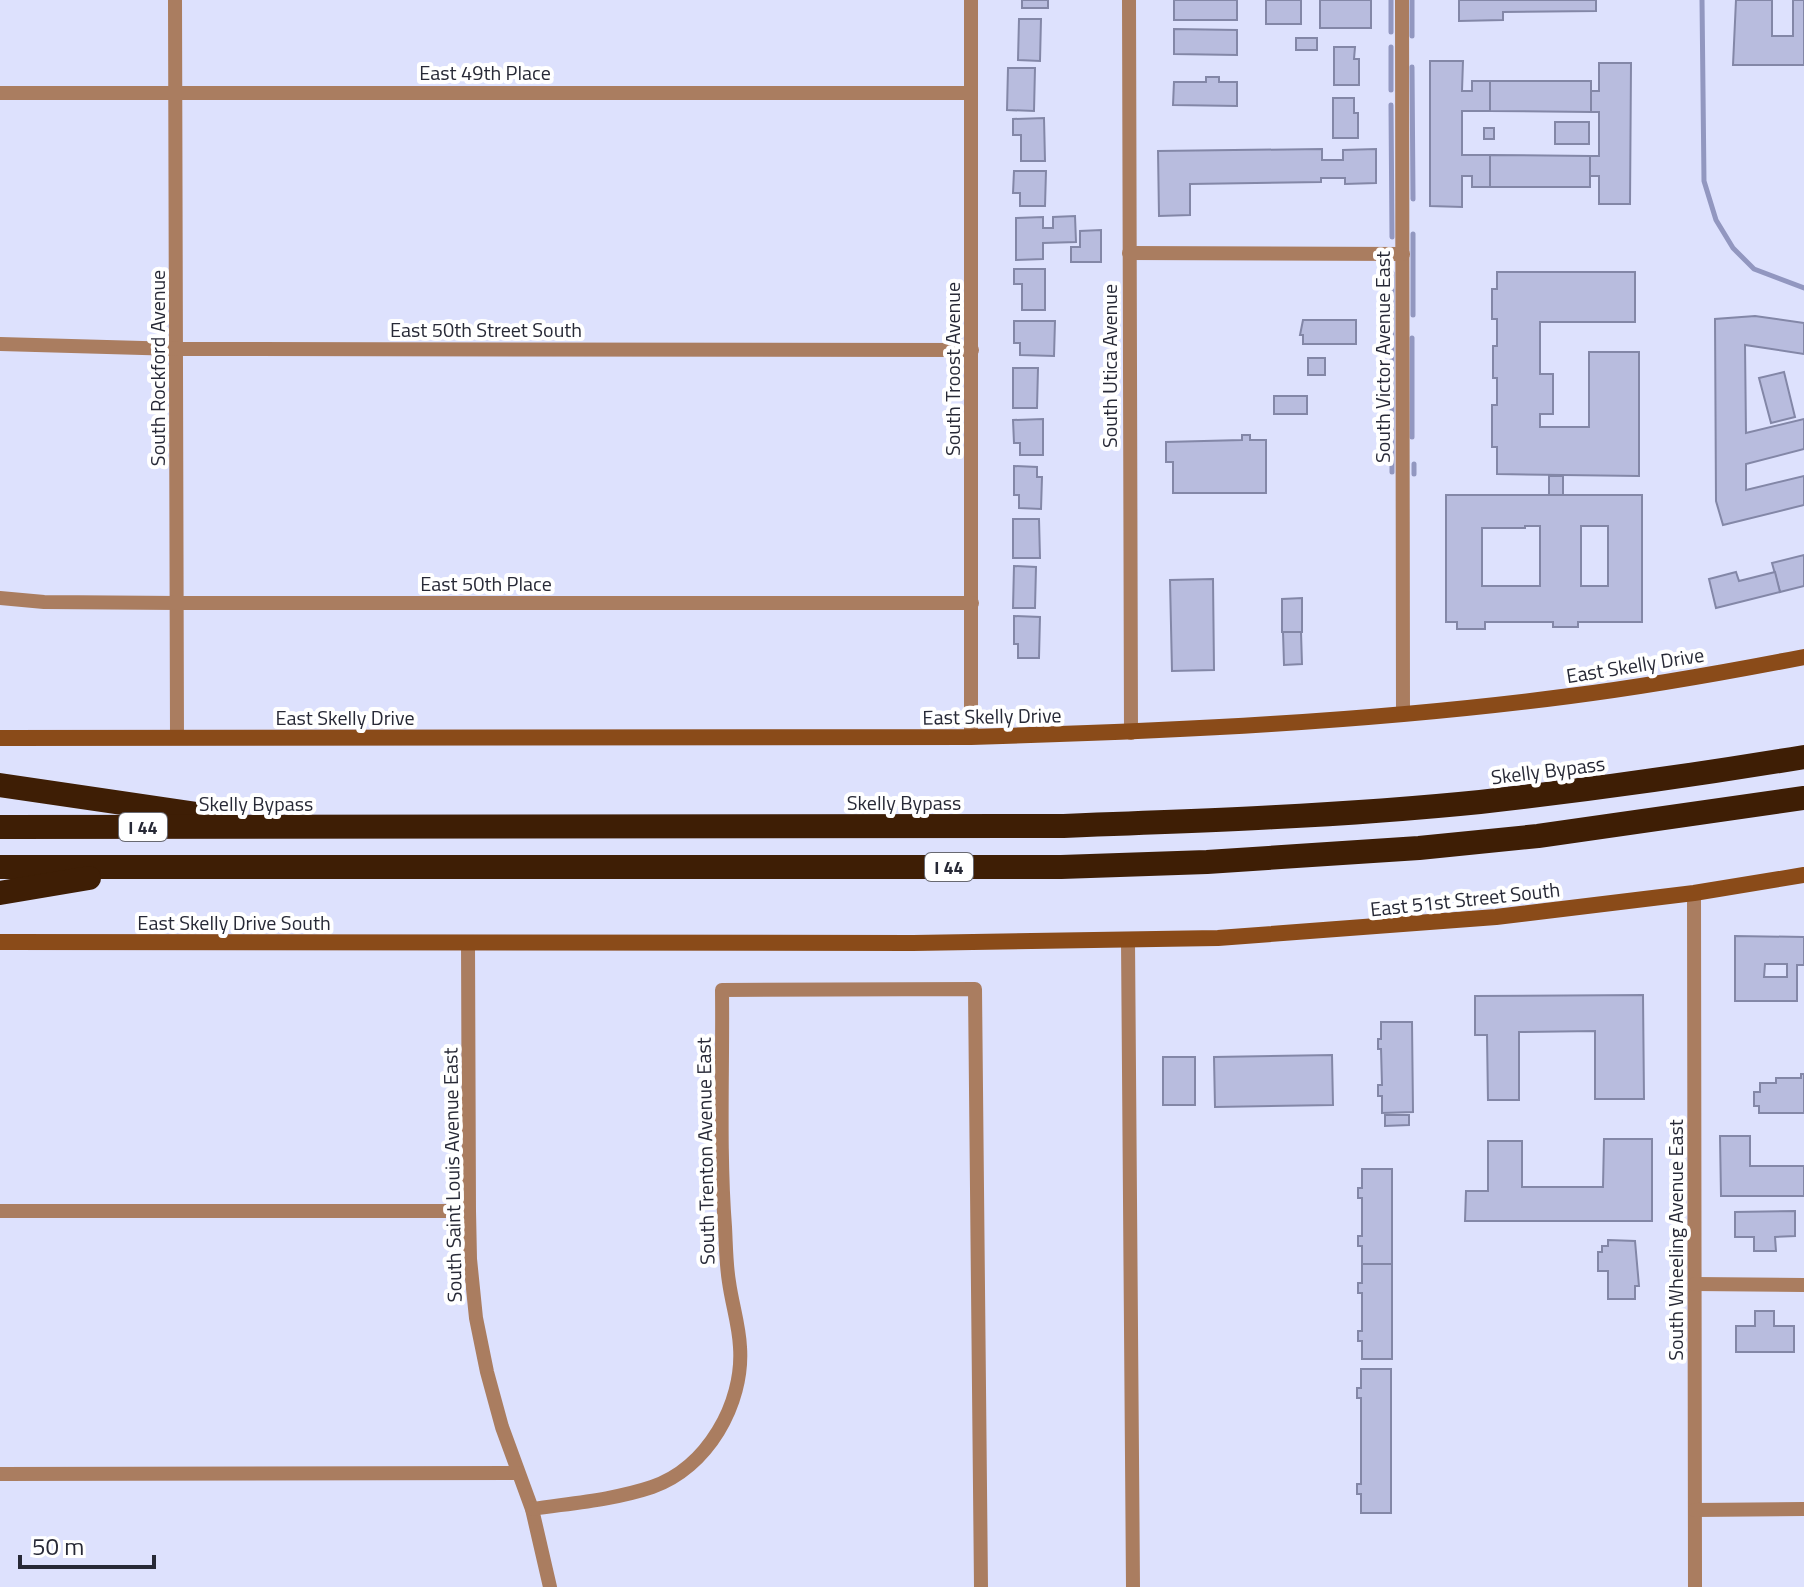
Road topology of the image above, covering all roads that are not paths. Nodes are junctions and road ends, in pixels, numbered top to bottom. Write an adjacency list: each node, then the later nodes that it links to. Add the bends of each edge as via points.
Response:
1 (175, 0): 5 (street, South Rockford Avenue)
2 (971, 0): 7 (street, South Troost Avenue)
3 (1129, 0): 8 (street, South Utica Avenue)
4 (1402, 0): 9 (street, South Victor Avenue East)
5 (175, 92): 6 (street, East 49th Place); 7 (street, East 49th Place); 11 (street, South Rockford Avenue)
6 (0, 93)
7 (971, 93): 12 (street, South Troost Avenue)
8 (1129, 253): 9 (street); 18 (street, South Utica Avenue)
9 (1403, 254): 17 (street, South Victor Avenue East)
10 (0, 344): 11 (street, East 50th Street South)
11 (178, 349): 12 (street, East 50th Street South); 14 (street, South Rockford Avenue)
12 (972, 350): 15 (street, South Troost Avenue)
13 (0, 598): 14 (street, East 50th Place)
14 (177, 603): 15 (street, East 50th Place); 19 (street, South Rockford Avenue)
15 (972, 603): 20 (street, South Troost Avenue)
16 (1804, 657): 17 (main road, East Skelly Drive, via 1572,696)
17 (1403, 714): 18 (main road, East Skelly Drive)
18 (1131, 733): 20 (main road, East Skelly Drive)
19 (177, 737): 20 (main road, East Skelly Drive); 21 (main road)
20 (971, 737)
21 (0, 738)
22 (1804, 757): 26 (highway, Skelly Bypass / I 44, via 1588,790 1217,821)
23 (0, 785): 26 (highway)
24 (1804, 798): 28 (highway, I 44, via 1538,836 1207,862 1061,867)
25 (0, 827): 26 (highway, Skelly Bypass / I 44)
26 (285, 828)
27 (0, 867): 28 (highway, I 44)
28 (154, 867): 30 (highway)
29 (1804, 875): 31 (main road, East 51st Street South)
30 (0, 893)
31 (1694, 893): 32 (main road, East 51st Street South, via 1380,928); 37 (street, South Wheeling Avenue East)
32 (1128, 941): 34 (main road); 46 (street)
33 (0, 942): 34 (main road, East Skelly Drive South)
34 (468, 942): 36 (street, South Saint Louis Avenue East)
35 (0, 1211): 36 (street)
36 (469, 1211): 39 (street, South Saint Louis Avenue East, via 476,1318 494,1400)
37 (1695, 1284): 38 (street); 43 (street, South Wheeling Avenue East)
38 (1804, 1285)
39 (518, 1473): 40 (street); 41 (street, South Saint Louis Avenue East)
40 (0, 1474)
41 (532, 1509): 44 (street, South Saint Louis Avenue East); 45 (street, South Trenton Avenue East, via 655,1486 699,1456 731,1405 741,1349 724,1222 722,990 975,989)
42 (1804, 1509): 43 (street)
43 (1695, 1510): 47 (street, South Wheeling Avenue East)
44 (550, 1587)
45 (981, 1587)
46 (1133, 1587)
47 (1695, 1587)

